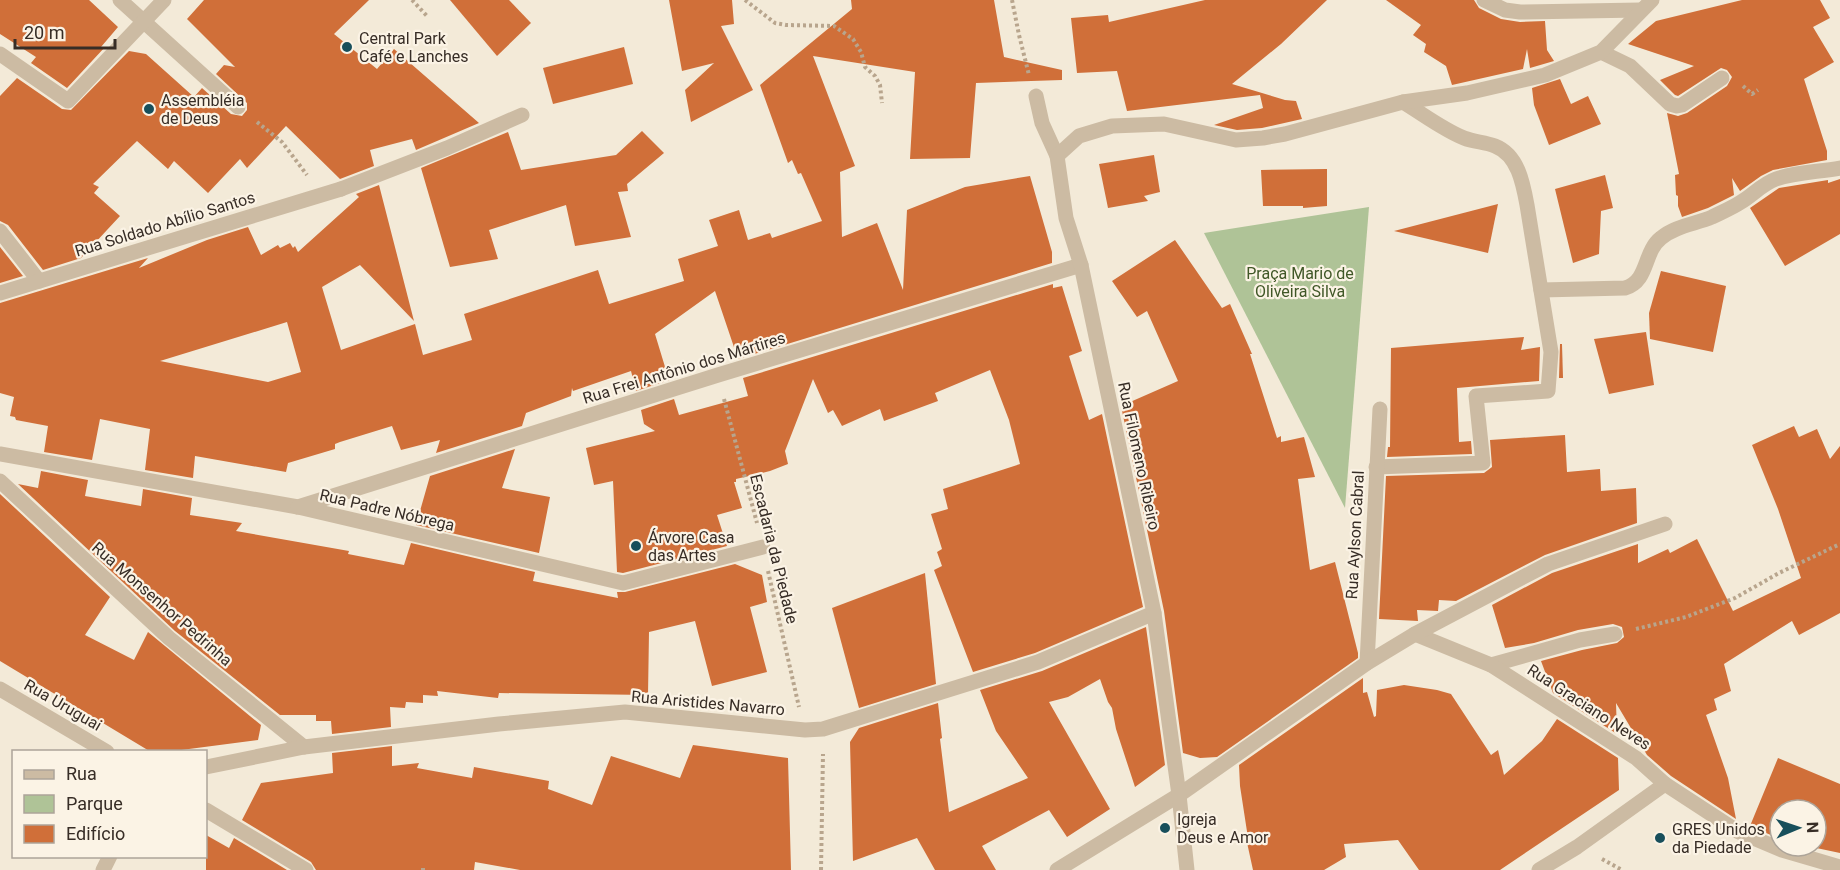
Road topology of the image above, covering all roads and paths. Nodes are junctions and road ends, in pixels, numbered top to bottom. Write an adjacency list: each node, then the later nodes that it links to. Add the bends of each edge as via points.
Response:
1 (120, 0): 10 (street)
2 (164, 0): 10 (street)
3 (412, 0): 9 (path)
4 (745, 0): 16 (path, via 776,23 834,26 854,39 865,67 880,86)
5 (1012, 0): 14 (path)
6 (1484, 0): 8 (street, via 1520,12)
7 (1652, 0): 8 (street)
8 (1640, 10): 11 (street)
9 (427, 16)
10 (143, 22): 12 (street, via 68,101); 17 (street)
11 (1601, 52): 13 (street, via 1630,66 1670,104 1677,106); 15 (street, via 1545,75 1467,93)
12 (0, 54)
13 (1722, 78)
14 (1036, 96): 19 (street, Rua Filomeno Ribeiro, via 1042,123)
15 (1403, 102): 19 (street, via 1263,138 1236,140 1164,124 1112,126 1079,136); 25 (street, via 1464,138 1504,150 1514,161 1523,184)
16 (882, 103)
17 (238, 107): 21 (path, via 282,142)
18 (522, 115): 21 (street, Rua Soldado Abílio Santos)
19 (1057, 156): 23 (street, Rua Filomeno Ribeiro, via 1066,218)
20 (1840, 168): 25 (street, via 1775,179 1710,218 1671,231 1653,247 1634,285)
21 (321, 195): 24 (street, Rua Soldado Abílio Santos)
22 (0, 231): 24 (street)
23 (1081, 265): 27 (street, Rua Frei Antônio dos Mártires); 36 (street, Rua Filomeno Ribeiro)
24 (39, 281): 26 (street, Rua Soldado Abílio Santos)
25 (1542, 290): 30 (street, via 1551,352 1548,391 1476,396 1483,463)
26 (0, 293)
27 (718, 375): 32 (street, Rua Frei Antônio dos Mártires); 35 (path, Escadaria da Piedade)
28 (1380, 409): 30 (street, Rua Aylson Cabral)
29 (0, 454): 32 (street, Rua Padre Nóbrega)
30 (1376, 467): 39 (street, Rua Aylson Cabral)
31 (0, 481): 44 (street, Rua Monsenhor Pedrinha, via 169,639)
32 (298, 507): 35 (street, Rua Padre Nóbrega, via 622,582)
33 (1665, 524): 37 (street, via 1548,564)
34 (1840, 544): 38 (path, via 1735,598 1686,617)
35 (763, 547): 43 (path, Escadaria da Piedade)
36 (1154, 613): 42 (street, Rua Aristides Navarro, via 1038,662); 48 (street, Rua Filomeno Ribeiro)
37 (1415, 634): 39 (street); 40 (street, Rua Graciano Neves)
38 (1615, 634): 40 (street)
39 (1367, 663): 48 (street)
40 (1491, 665): 47 (street, Rua Graciano Neves, via 1636,758)
41 (0, 689): 45 (street, Rua Uruguai)
42 (823, 729): 43 (street, Rua Aristides Navarro); 52 (path)
43 (805, 730): 44 (street, Rua Aristides Navarro, via 626,712)
44 (304, 747): 46 (street, Rua Aristides Navarro)
45 (104, 750)
46 (207, 767)
47 (1665, 784): 50 (street, Rua Graciano Neves, via 1737,831 1782,850); 55 (street)
48 (1179, 795): 53 (street); 54 (street, Rua Filomeno Ribeiro)
49 (207, 811): 51 (street)
50 (1840, 867)
51 (306, 870)
52 (821, 870)
53 (1057, 870)
54 (1187, 870)
55 (1539, 870)

